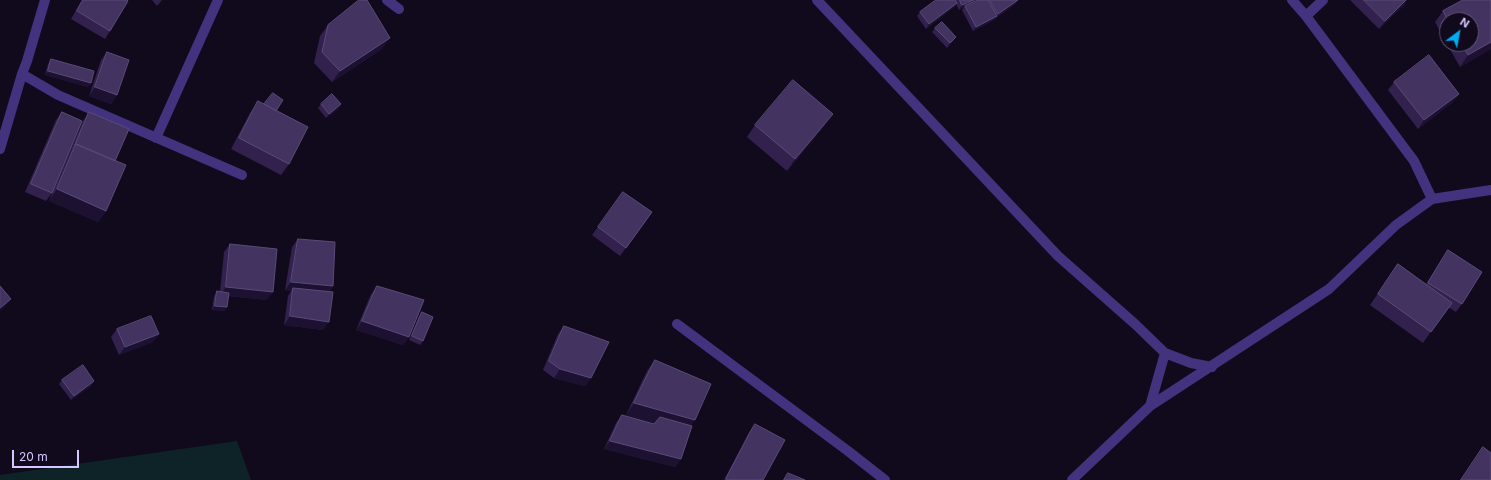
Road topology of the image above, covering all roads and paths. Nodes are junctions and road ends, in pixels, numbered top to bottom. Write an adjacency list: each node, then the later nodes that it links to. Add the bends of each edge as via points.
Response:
1 (45, 0): 9 (street)
2 (218, 0): 10 (street)
3 (387, 0): 7 (street)
4 (1292, 0): 8 (street)
5 (1323, 0): 8 (street)
6 (821, 2): 16 (street, via 1058,256)
7 (399, 9)
8 (1306, 16): 14 (street, via 1414,161)
9 (22, 74): 10 (street, via 58,95); 11 (street)
10 (156, 138): 12 (street)
11 (0, 148)
12 (242, 175)
13 (1491, 190): 14 (street)
14 (1432, 199): 17 (street, via 1396,225 1329,289)
15 (677, 324): 19 (street)
16 (1164, 353): 17 (street, via 1191,363); 18 (street)
17 (1212, 367): 18 (street)
18 (1150, 406): 20 (street)
19 (885, 480)
20 (1072, 480)

